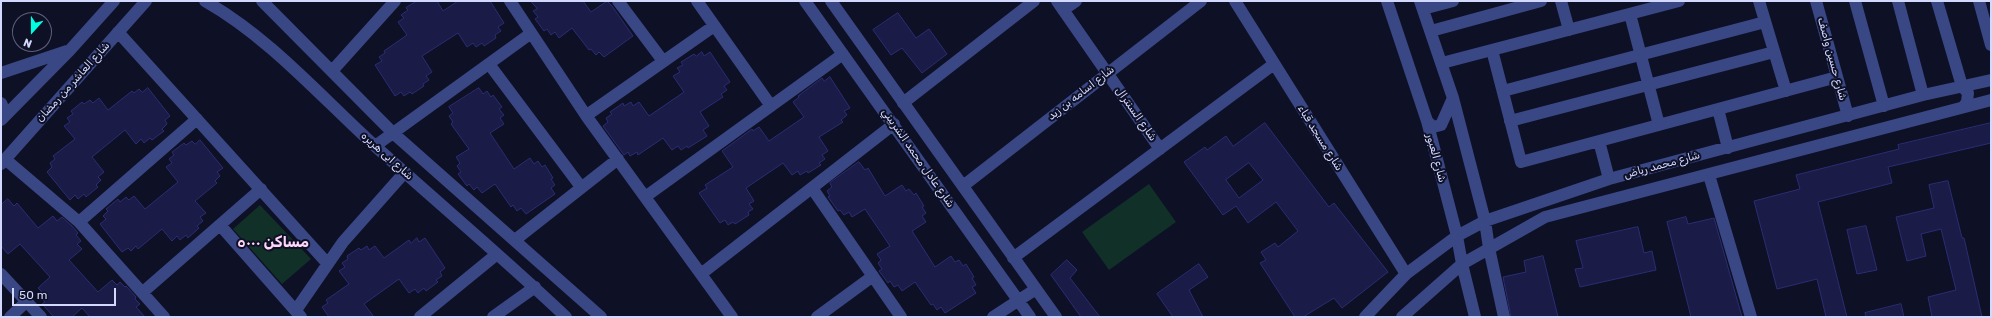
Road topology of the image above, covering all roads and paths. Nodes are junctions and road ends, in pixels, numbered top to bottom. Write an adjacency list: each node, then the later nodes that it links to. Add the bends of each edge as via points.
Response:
1 (114, 1): 36 (street)
2 (146, 1): 33 (street, شارع العاشر من رمضان)
3 (205, 1): 72 (street, شارع ابى هريره, via 262,40)
4 (262, 1): 45 (street, شارع ابى هريره)
5 (396, 1): 45 (street)
6 (510, 1): 34 (street)
7 (618, 1): 41 (street)
8 (697, 1): 30 (street)
9 (805, 1): 39 (street, شارع عادل محمد الشربيني)
10 (831, 1): 57 (street, شارع عادل محمد الشربيني)
11 (1034, 1): 57 (street)
12 (1076, 1): 27 (street)
13 (1201, 1): 46 (street, شارع اسامه بن زيد)
14 (1235, 1): 44 (street, شارع مسجد قباء)
15 (1387, 1): 66 (street, شارع العبور)
16 (1453, 1): 26 (street)
17 (1541, 1): 32 (street)
18 (1561, 1): 31 (street)
19 (1679, 1): 28 (street)
20 (1759, 1): 29 (street)
21 (1816, 1): 48 (street, شارع حسين واصف)
22 (1855, 1): 59 (street)
23 (1898, 1): 54 (street)
24 (1938, 1): 51 (street)
25 (1980, 1): 35 (street)
26 (1421, 5): 32 (street)
27 (1060, 6): 46 (street, شارع السنترال)
28 (1630, 14): 31 (street); 40 (street)
29 (1765, 22): 38 (street); 40 (street)
30 (714, 26): 41 (street); 58 (street)
31 (1569, 30): 37 (street)
32 (1431, 31): 42 (street)
33 (118, 32): 65 (street); 76 (street, شارع العاشر من رمضان)
34 (530, 34): 43 (street); 63 (street)
35 (1991, 46)
36 (70, 50): 47 (street); 62 (street)
37 (1492, 50): 42 (street); 52 (street)
38 (1774, 52): 50 (street); 53 (street)
39 (843, 54): 58 (street); 68 (street, شارع عادل محمد الشربيني)
40 (1640, 55): 50 (street); 52 (street)
41 (663, 61): 63 (street)
42 (1442, 63): 55 (street)
43 (489, 64): 70 (street); 81 (street)
44 (1274, 64): 74 (street); 99 (street, شارع مسجد قباء)
45 (332, 71): 70 (street, شارع ابى هريره)
46 (1107, 72): 74 (street, شارع السنترال); 80 (street, شارع اسامه بن زيد)
47 (1, 73)
48 (1837, 77): 53 (street); 64 (street, شارع حسين واصف)
49 (1991, 80): 51 (street, شارع محمد رياض)
50 (1648, 85): 67 (street); 69 (street)
51 (1962, 86): 54 (street, شارع محمد رياض); 60 (street, via 1968,93)
52 (1503, 91): 67 (street)
53 (1786, 91): 61 (street)
54 (1923, 95): 59 (street, شارع محمد رياض)
55 (1453, 98): 66 (street, via 1441,126 1433,127); 85 (street)
56 (1991, 100): 60 (street, شارع محمد رياض)
57 (904, 103): 80 (street, شارع عادل محمد الشربيني)
58 (771, 106): 84 (street)
59 (1884, 106): 64 (street, شارع محمد رياض)
60 (1964, 106): 78 (street, شارع محمد رياض)
61 (1718, 109): 69 (street); 73 (street)
62 (3, 112)
63 (587, 115): 75 (street)
64 (1848, 116): 73 (street, شارع محمد رياض)
65 (197, 119): 83 (street); 86 (street)
66 (1427, 121): 89 (street, شارع العبور)
67 (1510, 121): 71 (street, via 1520,162)
68 (894, 124): 82 (street); 104 (street, شارع عادل محمد الشربيني)
69 (1659, 125): 71 (street)
70 (393, 133): 72 (street); 88 (street, شارع ابى هريره)
71 (1599, 141): 79 (street)
72 (375, 146): 77 (street, شارع ابى هريره)
73 (1728, 148): 79 (street, شارع محمد رياض)
74 (1160, 149): 94 (street)
75 (618, 159): 81 (street); 84 (street)
76 (3, 161): 86 (street)
77 (405, 172): 91 (street, شارع ابى هريره); 95 (street)
78 (1709, 175): 92 (street, شارع محمد رياض, via 1545,217); 124 (street)
79 (1609, 179): 85 (street, شارع محمد رياض)
80 (963, 186): 94 (street, شارع عادل محمد الشربيني)
81 (581, 188): 90 (street)
82 (812, 188): 98 (street); 100 (street)
83 (261, 189): 87 (street); 95 (street)
84 (645, 197): 98 (street)
85 (1485, 221): 89 (street, شارع محمد رياض); 92 (street)
86 (79, 222): 103 (street)
87 (220, 225): 103 (street); 106 (street)
88 (503, 230): 90 (street, شارع ابى هريره); 91 (street)
89 (1457, 236): 96 (street, شارع العبور); 99 (street, شارع محمد رياض)
90 (514, 240): 113 (street, شارع ابى هريره)
91 (486, 243): 93 (street, شارع ابى هريره)
92 (1489, 248): 96 (street, شارع محمد رياض); 123 (street)
93 (498, 254): 101 (street, شارع ابى هريره); 110 (street)
94 (1014, 258): 102 (street, شارع عادل محمد الشربيني)
95 (327, 263): 106 (street)
96 (1462, 264): 121 (street, شارع محمد رياض); 122 (street, شارع العبور)
97 (1, 274): 105 (street)
98 (701, 274): 114 (street)
99 (1406, 274): 120 (street, شارع محمد رياض)
100 (873, 276): 115 (street); 116 (street)
101 (535, 287): 111 (street); 112 (street, شارع ابى هريره)
102 (1036, 289): 104 (street); 119 (street, شارع عادل محمد الشربيني)
103 (143, 292): 109 (street)
104 (1019, 300): 117 (street); 118 (street, شارع عادل محمد الشربيني)
105 (27, 301): 107 (street); 108 (street)
106 (299, 313)
107 (10, 317)
108 (42, 317)
109 (164, 317)
110 (420, 317)
111 (493, 317)
112 (566, 317)
113 (601, 317)
114 (732, 317)
115 (817, 317)
116 (901, 317)
117 (993, 317)
118 (1030, 317)
119 (1056, 317)
120 (1365, 317)
121 (1402, 317)
122 (1475, 317)
123 (1504, 317)
124 (1751, 317)

